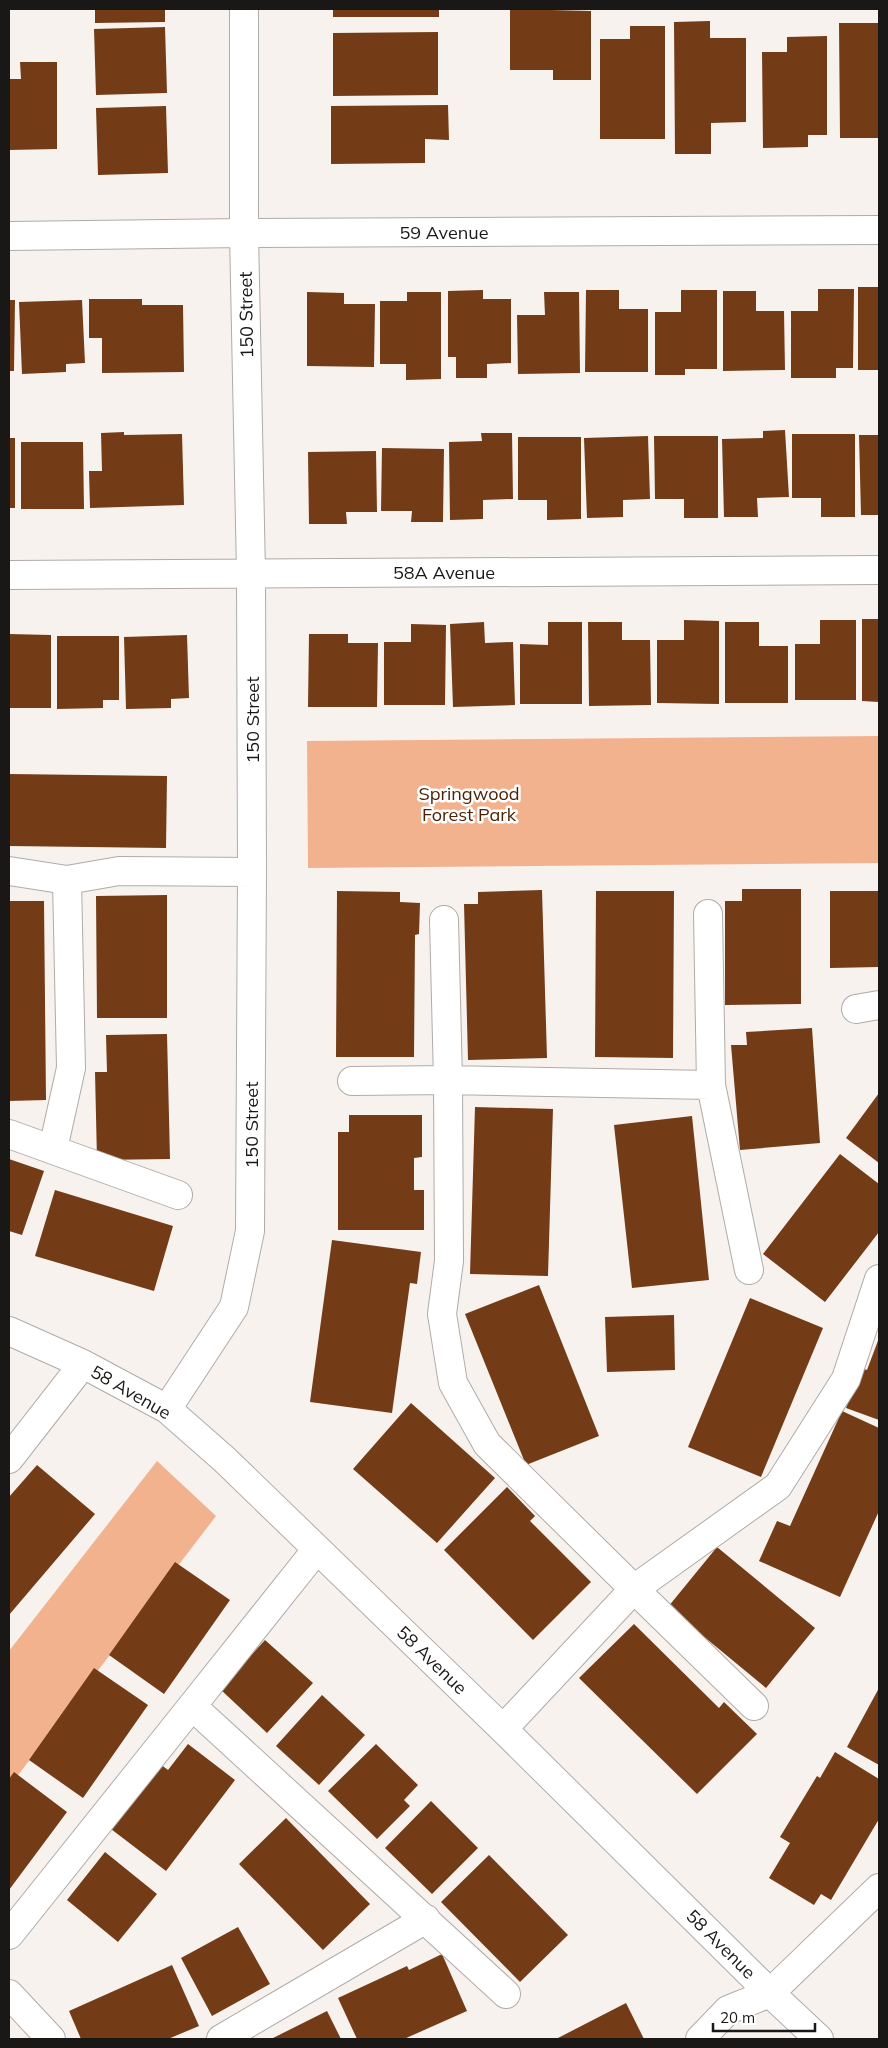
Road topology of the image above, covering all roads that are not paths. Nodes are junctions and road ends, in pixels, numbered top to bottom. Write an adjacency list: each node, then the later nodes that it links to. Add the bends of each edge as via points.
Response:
1 (244, 9): 3 (street, 150 Street)
2 (879, 230): 3 (street, 59 Avenue)
3 (244, 233): 4 (street, 59 Avenue); 6 (street, 150 Street)
4 (9, 236)
5 (879, 570): 6 (street, 58A Avenue)
6 (251, 573): 7 (street, 58A Avenue); 9 (street, 150 Street)
7 (9, 575)
8 (9, 871): 10 (street)
9 (252, 872): 10 (street, via 119,870); 23 (street, 150 Street, via 250,1231 234,1307)
10 (67, 880): 17 (street, via 72,1068)
11 (708, 914): 15 (street)
12 (444, 920): 13 (street)
13 (448, 1080): 14 (street); 15 (street); 26 (street, via 448,1261 442,1314 453,1383 488,1444)
14 (352, 1081)
15 (712, 1086): 19 (street)
16 (9, 1134): 17 (street)
17 (53, 1149): 18 (street)
18 (178, 1195)
19 (749, 1270)
20 (879, 1279): 26 (street, via 846,1379 778,1486)
21 (9, 1331): 22 (street, 58 Avenue)
22 (83, 1364): 23 (street, 58 Avenue); 24 (street)
23 (167, 1409): 25 (street, 58 Avenue)
24 (9, 1459)
25 (317, 1549): 27 (street); 29 (street, 58 Avenue)
26 (634, 1589): 28 (street); 29 (street)
27 (192, 1706): 31 (street); 32 (street)
28 (754, 1706)
29 (502, 1729): 33 (street, 58 Avenue)
30 (879, 1888): 33 (street)
31 (426, 1919): 35 (street); 37 (street)
32 (9, 1935)
33 (770, 1993): 38 (street, via 728,2010); 39 (street, 58 Avenue)
34 (9, 1994): 36 (street)
35 (506, 1994)
36 (50, 2039)
37 (221, 2039)
38 (700, 2039)
39 (819, 2039)

